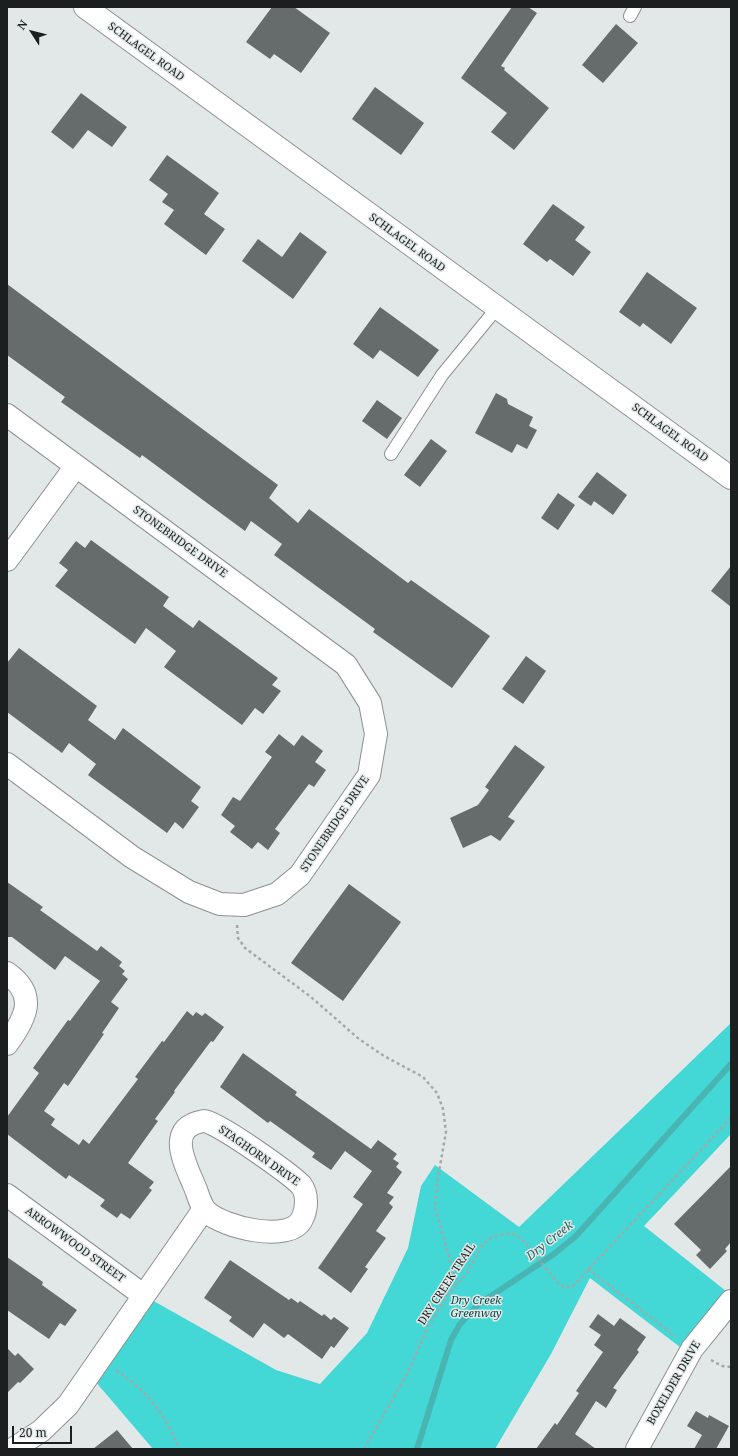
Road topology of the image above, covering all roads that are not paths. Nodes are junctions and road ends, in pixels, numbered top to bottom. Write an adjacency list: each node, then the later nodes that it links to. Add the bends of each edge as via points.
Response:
1 (85, 7): 2 (street, SCHLAGEL ROAD)
2 (497, 308): 4 (lane, via 442,375); 6 (street, SCHLAGEL ROAD)
3 (7, 415): 5 (street, STONEBRIDGE DRIVE)
4 (391, 454)
5 (76, 466): 7 (street); 8 (street, STONEBRIDGE DRIVE, via 346,665 370,703 376,734 369,775 300,875 277,894 244,905 235,905 220,904 189,892 132,857)
6 (731, 478)
7 (7, 560)
8 (7, 764)
9 (7, 973): 10 (street, via 23,989 26,1007 22,1021)
10 (7, 1044)
11 (7, 1195): 13 (street, ARROWWOOD STREET)
12 (204, 1209): 12 (street, STAGHORN DRIVE, via 180,1145 184,1132 194,1124 204,1121 211,1122 232,1135 298,1182 306,1197 301,1222 284,1232 236,1226 217,1219); 13 (street)
13 (143, 1295): 15 (street, via 60,1413 41,1431)
14 (731, 1301): 16 (street, BOXELDER DRIVE, via 692,1349)
15 (13, 1449)
16 (637, 1449)

